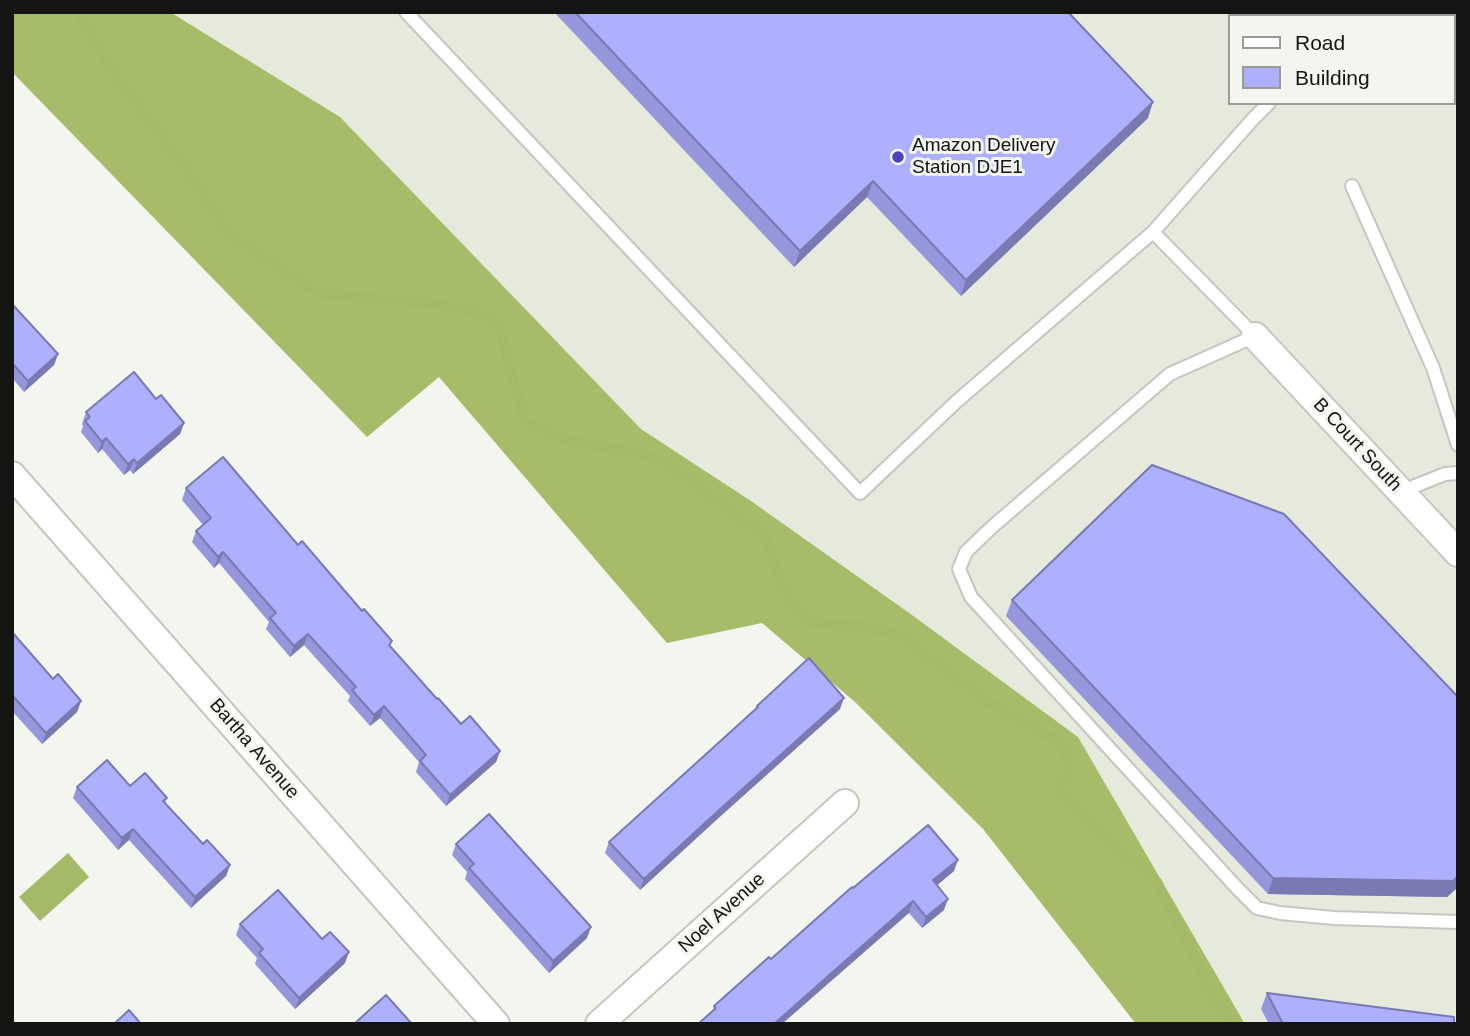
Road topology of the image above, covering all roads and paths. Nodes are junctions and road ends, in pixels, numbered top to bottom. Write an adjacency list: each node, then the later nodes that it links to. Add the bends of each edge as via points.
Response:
1 (406, 12): 4 (lane, via 860,493 956,402)
2 (1267, 105): 4 (lane)
3 (1352, 186): 6 (lane, via 1433,368)
4 (1153, 232): 5 (lane)
5 (1255, 336): 9 (street, B Court South); 12 (lane, via 1170,374 992,527 966,552 959,569 971,597 1257,908 1334,918)
6 (1458, 445)
7 (1458, 473): 9 (lane)
8 (12, 474): 13 (street, Bartha Avenue)
9 (1400, 492): 10 (street, B Court South)
10 (1458, 553)
11 (845, 803): 14 (street, Noel Avenue)
12 (1458, 922)
13 (496, 1024)
14 (599, 1024)

